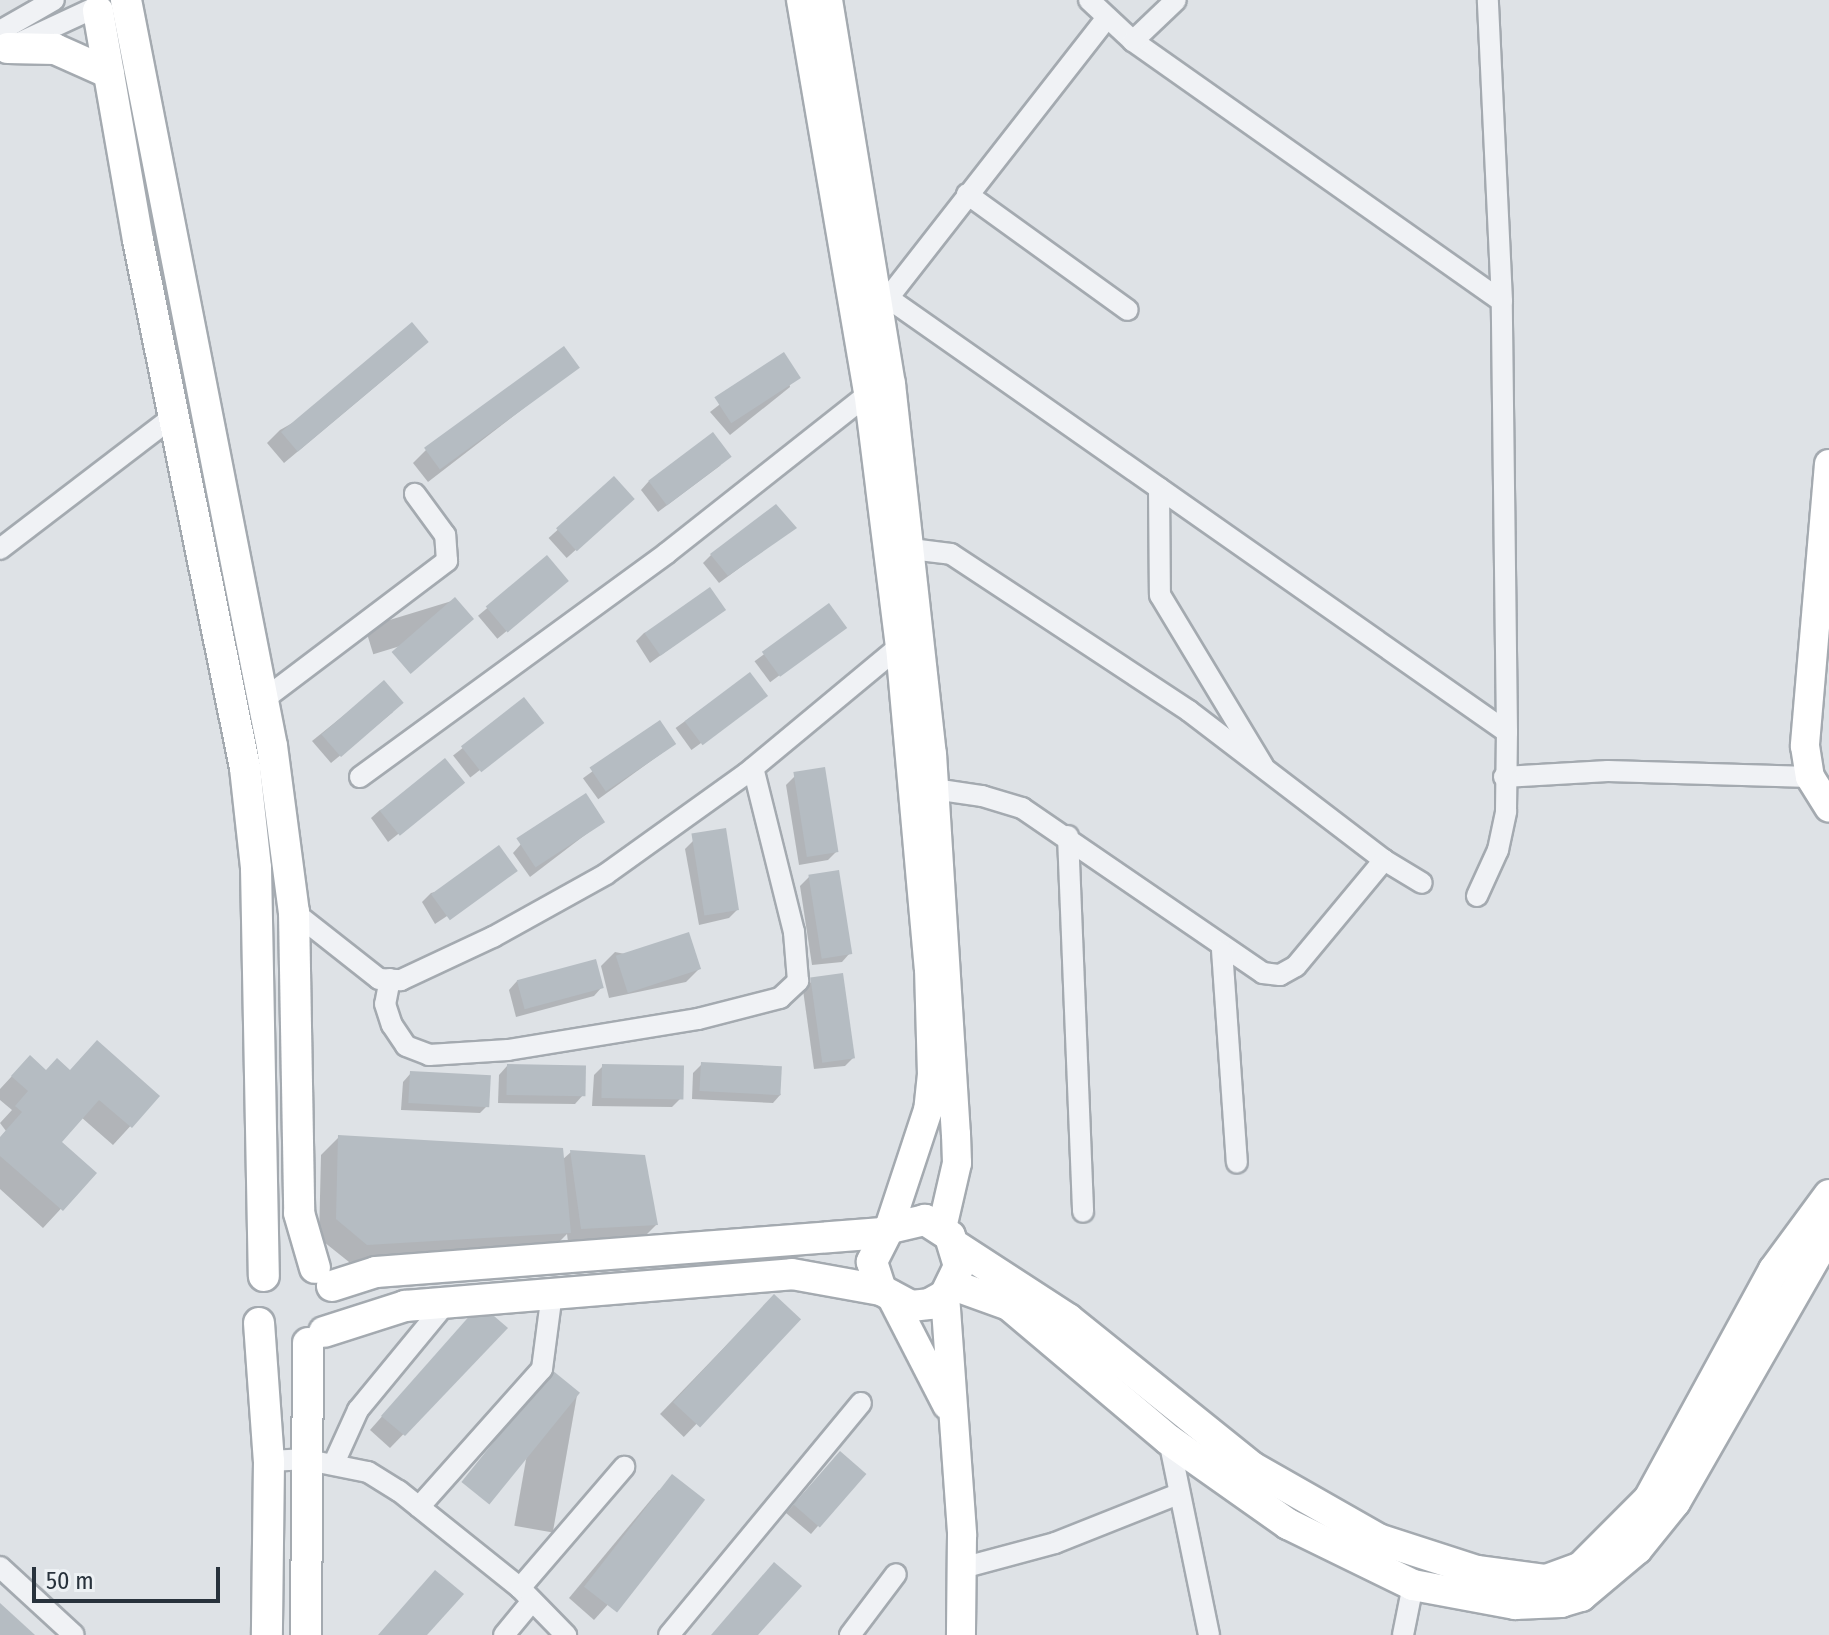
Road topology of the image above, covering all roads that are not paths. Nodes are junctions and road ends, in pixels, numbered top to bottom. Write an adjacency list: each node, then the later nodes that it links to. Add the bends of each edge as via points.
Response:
1 (54, 0): 10 (street)
2 (801, 0): 16 (main road)
3 (828, 0): 13 (main road)
4 (1089, 0): 8 (street)
5 (1176, 0): 9 (street)
6 (1488, 0): 14 (street)
7 (104, 4): 10 (street); 11 (main road); 24 (main road)
8 (1107, 18): 9 (street); 12 (street)
9 (1133, 41): 14 (street)
10 (3, 45): 11 (main road, via 55,49)
11 (109, 73): 17 (main road)
12 (967, 194): 13 (street); 15 (street)
13 (883, 300): 16 (main road); 19 (street)
14 (1502, 301): 25 (street)
15 (1128, 310)
16 (879, 387): 22 (main road); 23 (main road); 28 (street, via 667,553)
17 (174, 416): 21 (street); 46 (main road, via 245,768 256,868)
18 (1829, 464): 30 (main road, via 1805,718)
19 (1159, 488): 25 (street); 27 (street, via 1160,595)
20 (415, 494): 24 (street, via 445,535 447,561)
21 (0, 549)
22 (911, 549): 27 (street, via 951,554 1189,711); 31 (main road)
23 (900, 646): 26 (street); 43 (main road, via 929,968 932,1074 920,1144)
24 (263, 700): 37 (main road)
25 (1507, 732): 29 (street)
26 (753, 768): 39 (street, via 606,874 493,937 401,980); 39 (street, via 794,932 798,981 780,998 732,1012 508,1050 429,1055 406,1046 392,1025 385,1004)
27 (1267, 774): 34 (street)
28 (360, 777)
29 (1504, 777): 30 (street, via 1608,771); 36 (street, via 1506,811 1498,850)
30 (1810, 777): 32 (main road)
31 (934, 789): 33 (street, via 1022,808); 45 (main road, via 957,1148)
32 (1829, 808)
33 (1068, 836): 38 (street); 42 (street)
34 (1384, 860): 35 (street); 38 (street, via 1296,966 1280,975 1263,973)
35 (1422, 883)
36 (1477, 896)
37 (294, 912): 39 (street, via 379,979); 47 (main road, via 299,1213)
38 (1222, 950): 40 (street)
39 (390, 979)
40 (1237, 1162)
41 (1829, 1195): 45 (main road, via 1774,1270 1649,1499 1581,1567 1546,1580 1477,1571 1378,1539 1252,1467 1068,1319)
42 (1083, 1212)
43 (886, 1231): 45 (main road, via 925,1220); 47 (main road); 50 (main road, via 872,1262)
44 (1829, 1233): 66 (main road, via 1675,1502 1637,1549 1601,1581 1561,1602 1515,1604)
45 (949, 1237): 48 (main road, via 959,1266)
46 (264, 1276): 47 (main road, via 288,1263); 52 (main road, via 254,1299)
47 (323, 1277): 53 (main road, via 335,1310)
48 (949, 1290): 50 (main road, via 911,1306); 55 (main road); 56 (main road, via 1009,1305)
49 (552, 1293): 50 (main road, via 792,1274); 51 (main road); 62 (street, via 542,1369)
50 (887, 1295): 55 (main road)
51 (447, 1302): 53 (main road, via 405,1306); 59 (street, via 358,1410)
52 (259, 1323): 53 (main road, via 279,1342); 58 (main road)
53 (316, 1337): 57 (main road)
54 (861, 1403): 73 (street)
55 (951, 1412): 64 (main road)
56 (1169, 1440): 61 (street); 66 (main road, via 1288,1524)
57 (303, 1459): 58 (street); 59 (street); 70 (main road)
58 (269, 1461): 69 (main road)
59 (334, 1463): 62 (street, via 368,1472)
60 (624, 1467): 67 (street)
61 (1178, 1494): 64 (street, via 1055,1543); 76 (street)
62 (419, 1507): 67 (street)
63 (0, 1567): 68 (street)
64 (962, 1568): 75 (main road)
65 (896, 1574): 74 (street)
66 (1413, 1585): 77 (street)
67 (526, 1595): 71 (street); 72 (street)
68 (74, 1635)
69 (267, 1635)
70 (306, 1635)
71 (504, 1635)
72 (566, 1635)
73 (669, 1635)
74 (850, 1635)
75 (961, 1635)
76 (1209, 1635)
77 (1403, 1635)

